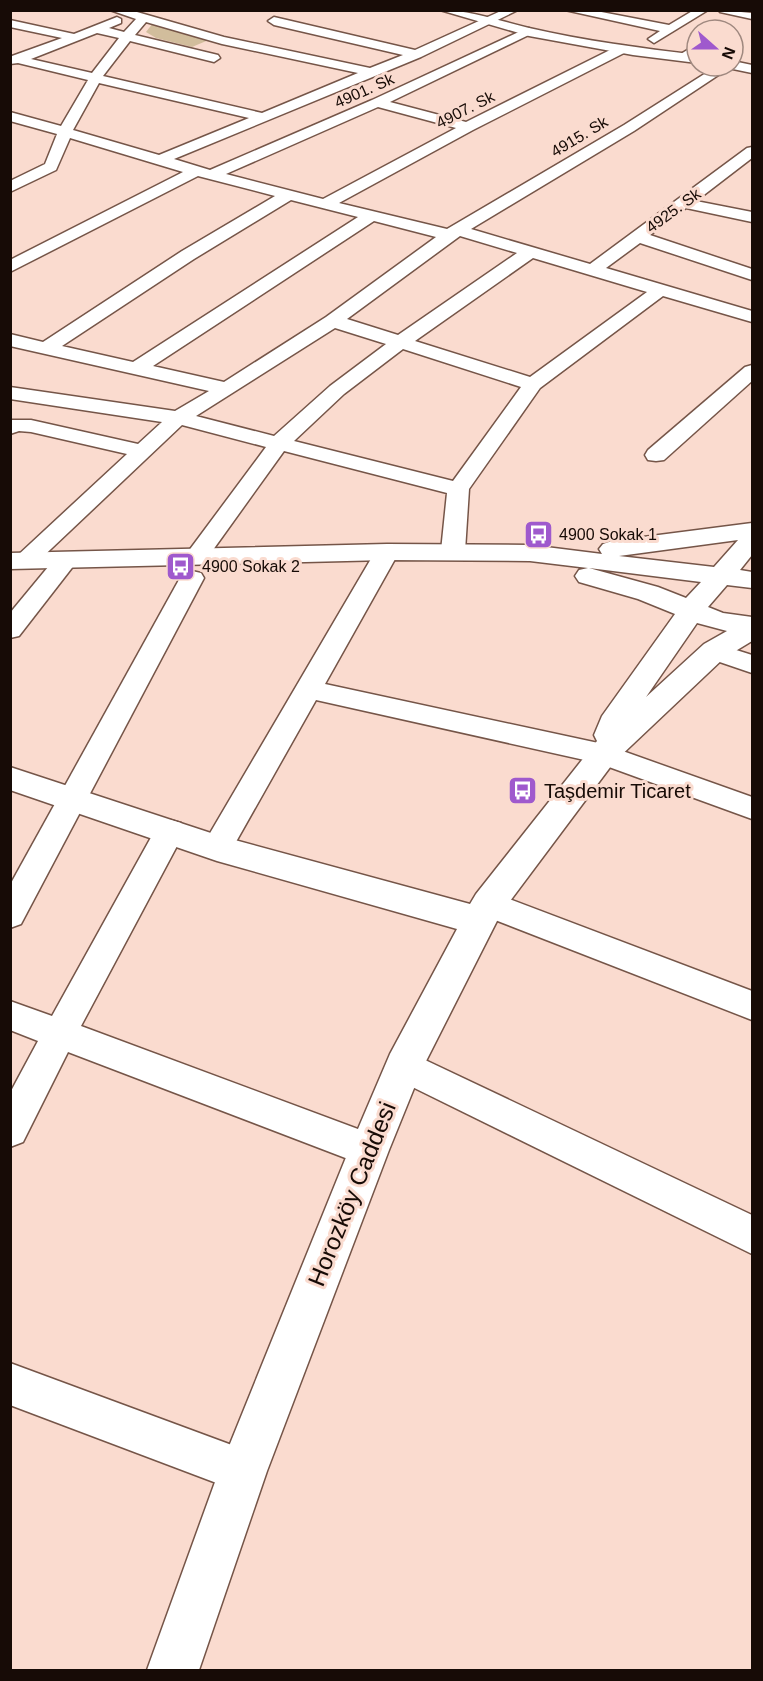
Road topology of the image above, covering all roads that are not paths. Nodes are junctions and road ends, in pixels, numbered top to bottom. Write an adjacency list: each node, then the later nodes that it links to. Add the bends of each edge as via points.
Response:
1 (115, 10): 8 (street)
2 (447, 10): 11 (street)
3 (513, 10): 11 (street)
4 (570, 10): 7 (street)
5 (704, 10): 13 (street, 4907. Sk)
6 (724, 10): 10 (street)
7 (604, 13): 13 (street)
8 (141, 14): 14 (street); 19 (street); 21 (street)
9 (295, 14): 25 (street, via 268,23)
10 (753, 16)
11 (489, 21): 17 (street); 22 (street)
12 (10, 23): 20 (street)
13 (672, 28): 15 (street); 23 (street, 4907. Sk)
14 (97, 29): 19 (street); 20 (street)
15 (685, 30)
16 (243, 32): 21 (street)
17 (529, 32): 23 (street); 36 (street, 4901. Sk)
18 (426, 35): 22 (street)
19 (127, 36): 24 (street); 32 (street)
20 (73, 37): 30 (street)
21 (222, 40): 24 (street); 31 (street)
22 (449, 40): 25 (street)
23 (627, 50): 27 (street); 39 (street, 4907. Sk)
24 (187, 52): 29 (street)
25 (417, 54): 31 (street)
26 (685, 55): 27 (street)
27 (681, 57): 28 (street)
28 (685, 58)
29 (222, 60)
30 (13, 61): 32 (street)
31 (370, 72): 35 (street)
32 (96, 77): 38 (street); 40 (street)
33 (707, 78): 50 (street, 4915. Sk)
34 (314, 82): 35 (street)
35 (337, 87): 38 (street)
36 (377, 103): 39 (street); 43 (street, 4901. Sk)
37 (10, 116): 40 (street)
38 (266, 117): 42 (street)
39 (468, 127): 47 (street, 4907. Sk)
40 (65, 131): 42 (street); 44 (street, via 51,167)
41 (751, 153): 46 (street, 4925. Sk)
42 (160, 160): 43 (street)
43 (204, 173): 45 (street); 53 (street, 4901. Sk)
44 (12, 185)
45 (288, 195): 47 (street); 61 (street)
46 (684, 202): 49 (street); 51 (street, 4925. Sk)
47 (325, 204): 48 (street)
48 (371, 216): 50 (street); 62 (street)
49 (753, 217)
50 (453, 232): 52 (street); 58 (street, 4915. Sk)
51 (637, 236): 54 (street, 4925. Sk); 55 (street)
52 (531, 251): 54 (street); 60 (street)
53 (10, 267)
54 (594, 269): 56 (street)
55 (753, 274)
56 (662, 289): 57 (street); 64 (street)
57 (753, 317)
58 (333, 321): 60 (street); 65 (street, 4915. Sk)
59 (10, 340): 61 (street)
60 (399, 343): 64 (street); 69 (street, via 337,390)
61 (45, 349): 62 (street)
62 (137, 368): 65 (street)
63 (753, 371): 71 (street)
64 (533, 384): 72 (street)
65 (227, 389): 67 (street, 4915. Sk)
66 (10, 393): 67 (street)
67 (178, 418): 69 (street); 70 (street, 4915. Sk)
68 (10, 428): 70 (street, via 32,426)
69 (279, 443): 72 (street); 81 (street)
70 (141, 451): 80 (street, 4915. Sk)
71 (656, 455)
72 (458, 489): 75 (street)
73 (753, 531): 78 (street)
74 (753, 540): 82 (street)
75 (453, 551): 76 (street); 77 (street)
76 (387, 552): 81 (street); 89 (street)
77 (484, 553): 78 (street); 84 (street, via 596,577)
78 (559, 555): 82 (street)
79 (66, 560): 80 (street); 81 (street); 86 (street)
80 (18, 561)
81 (194, 567): 92 (street)
82 (720, 576): 83 (street); 84 (street)
83 (753, 580)
84 (692, 609): 85 (street, via 718,621); 90 (street, via 613,723)
85 (753, 627): 87 (street)
86 (10, 630)
87 (714, 651): 88 (street); 90 (street)
88 (753, 664)
89 (308, 689): 90 (street); 95 (street)
90 (603, 754): 93 (street); 96 (street, Horozköy Caddesi)
91 (10, 778): 92 (street)
92 (72, 800): 94 (street); 97 (street)
93 (753, 808)
94 (170, 831): 95 (street); 100 (street)
95 (217, 848): 96 (street)
96 (483, 913): 98 (street); 101 (street, Horozköy Caddesi)
97 (10, 915)
98 (753, 1006)
99 (10, 1015): 100 (street)
100 (60, 1033): 102 (street); 103 (street)
101 (404, 1066): 103 (street, Horozköy Caddesi); 104 (street)
102 (10, 1130)
103 (369, 1150): 106 (street, Horozköy Caddesi)
104 (753, 1235)
105 (10, 1384): 106 (street)
106 (243, 1471): 107 (street, Horozköy Caddesi)
107 (173, 1671)

